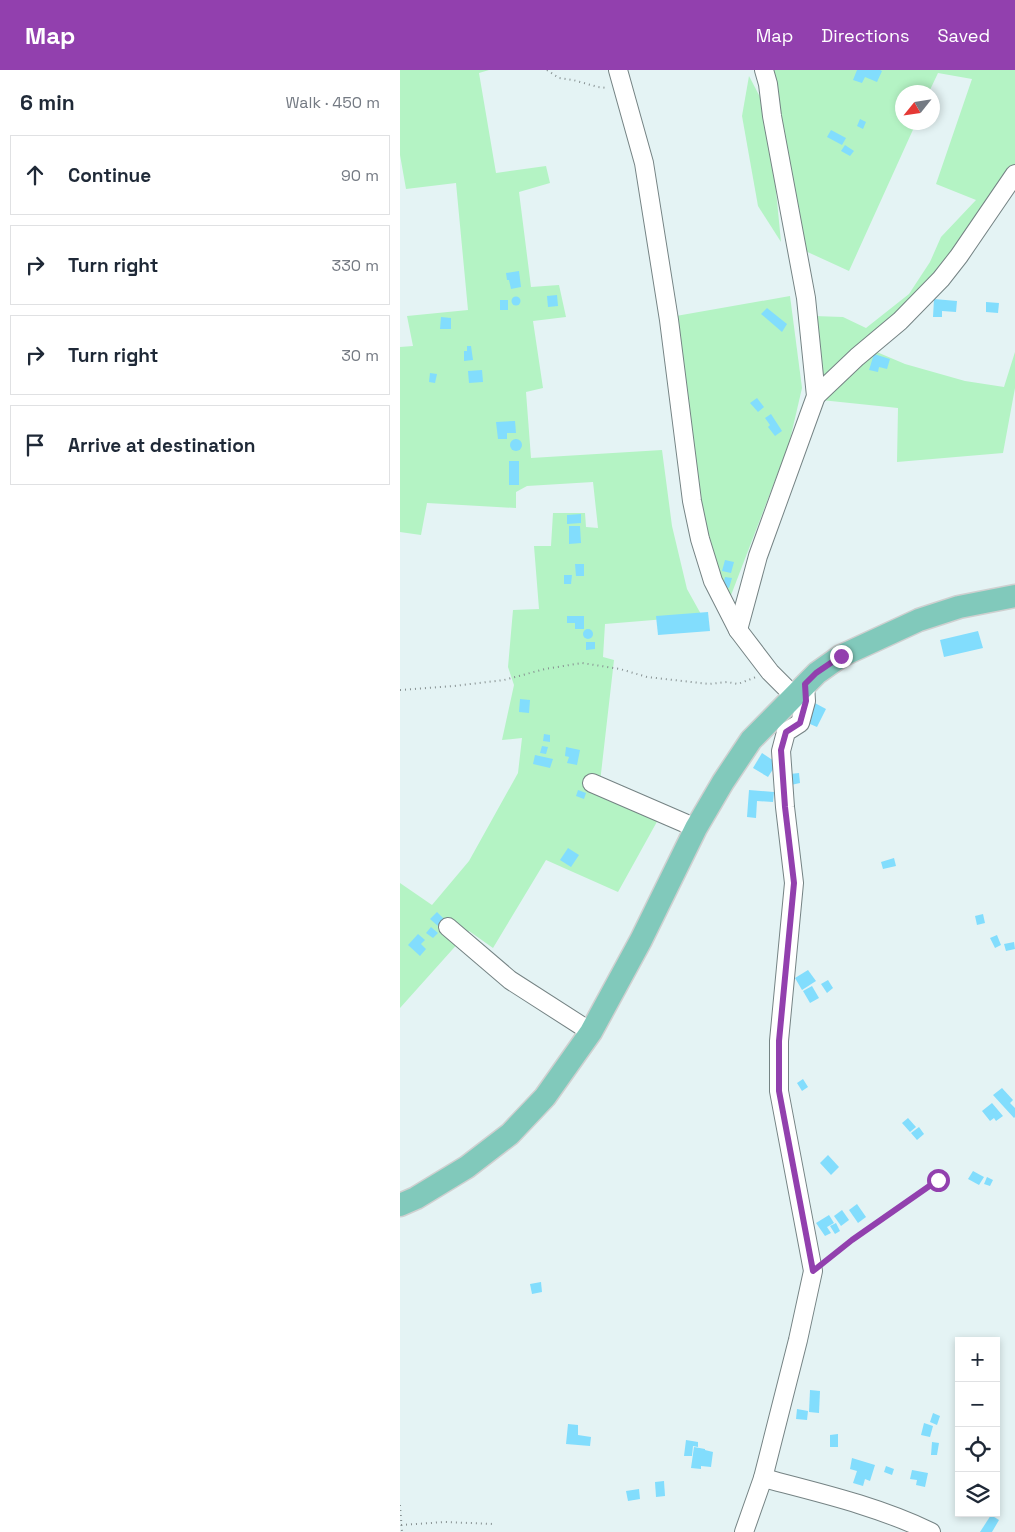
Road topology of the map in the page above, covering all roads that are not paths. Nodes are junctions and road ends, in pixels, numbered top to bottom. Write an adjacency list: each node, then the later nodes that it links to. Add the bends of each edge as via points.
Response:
1 (618, 70): 6 (street, via 644,163 700,539 713,581)
2 (764, 70): 4 (street, via 806,298)
3 (1015, 174): 4 (street, via 941,279 900,321)
4 (816, 396): 6 (street, via 758,556)
5 (1015, 596): 7 (main road, via 959,607 920,620 841,656 816,673)
6 (738, 630): 7 (street, via 770,672)
7 (800, 690): 9 (main road, via 751,740); 13 (street, via 806,701 800,723 786,732 781,750 794,883 779,1041 779,1091 813,1271)
8 (592, 782): 9 (street)
9 (696, 828): 11 (main road)
10 (448, 927): 11 (street, via 510,980)
11 (591, 1032): 12 (main road, via 545,1096 510,1134 467,1167)
12 (400, 1205)
13 (763, 1478): 14 (street); 15 (street, via 863,1504)
14 (744, 1532)
15 (931, 1532)

